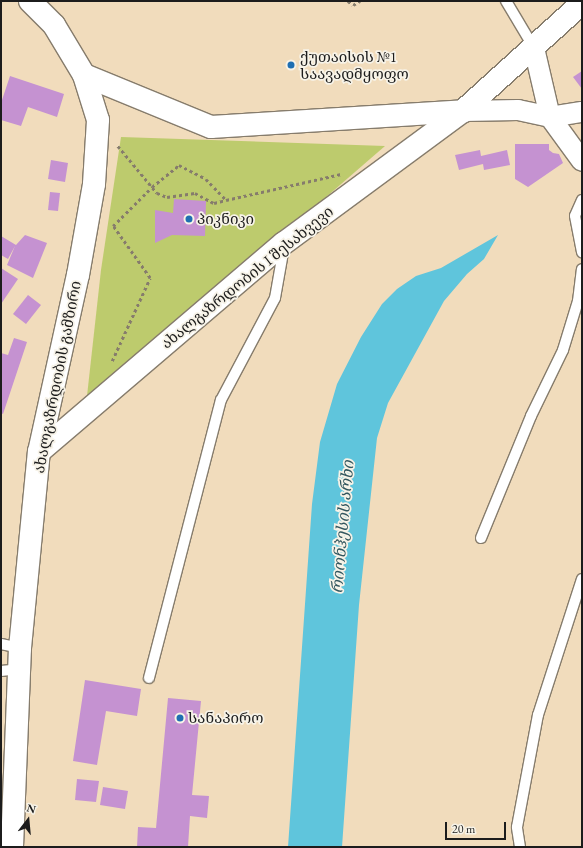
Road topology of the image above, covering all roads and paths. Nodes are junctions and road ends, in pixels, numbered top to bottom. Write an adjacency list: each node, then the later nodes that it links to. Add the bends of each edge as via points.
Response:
1 (30, 1): 7 (street, ახალგაზრდობის გამზირი, via 54,25)
2 (348, 1): 3 (path, via 353,5)
3 (360, 1)
4 (506, 1): 6 (lane)
5 (582, 3): 6 (street, ახალგაზრდობის I შესახვევი)
6 (534, 48): 8 (street, ახალგაზრდობის I შესახვევი); 10 (street)
7 (84, 75): 8 (street, via 211,127); 21 (street, ახალგაზრდობის გამზირი, via 98,120 94,184 78,275)
8 (463, 111): 10 (street, via 518,110); 17 (street, ახალგაზრდობის I შესახვევი)
9 (582, 112): 10 (street)
10 (550, 117): 11 (street)
11 (582, 161)
12 (136, 168): 14 (path)
13 (348, 172): 15 (path)
14 (152, 187): 15 (path, via 157,193 167,197 195,193 214,203); 15 (path, via 178,165 206,179); 20 (path, via 113,226 150,278)
15 (226, 200)
16 (582, 200): 18 (lane, via 575,216)
17 (284, 243): 21 (street, ახალგაზრდობის I შესახვევი); 26 (lane, via 275,298 221,400)
18 (582, 252)
19 (582, 269): 22 (lane, via 578,301 563,350 531,416)
20 (110, 365)
21 (39, 452): 24 (street, ახალგაზრდობის გამზირი)
22 (481, 538)
23 (582, 579): 29 (lane, via 538,715 517,827)
24 (10, 646): 25 (street, ახალგაზრდობის გამზირი)
25 (10, 670): 27 (street, ახალგაზრდობის გამზირი)
26 (149, 678)
27 (7, 803): 28 (street, ახალგაზრდობის გამზირი)
28 (12, 847)
29 (520, 847)

